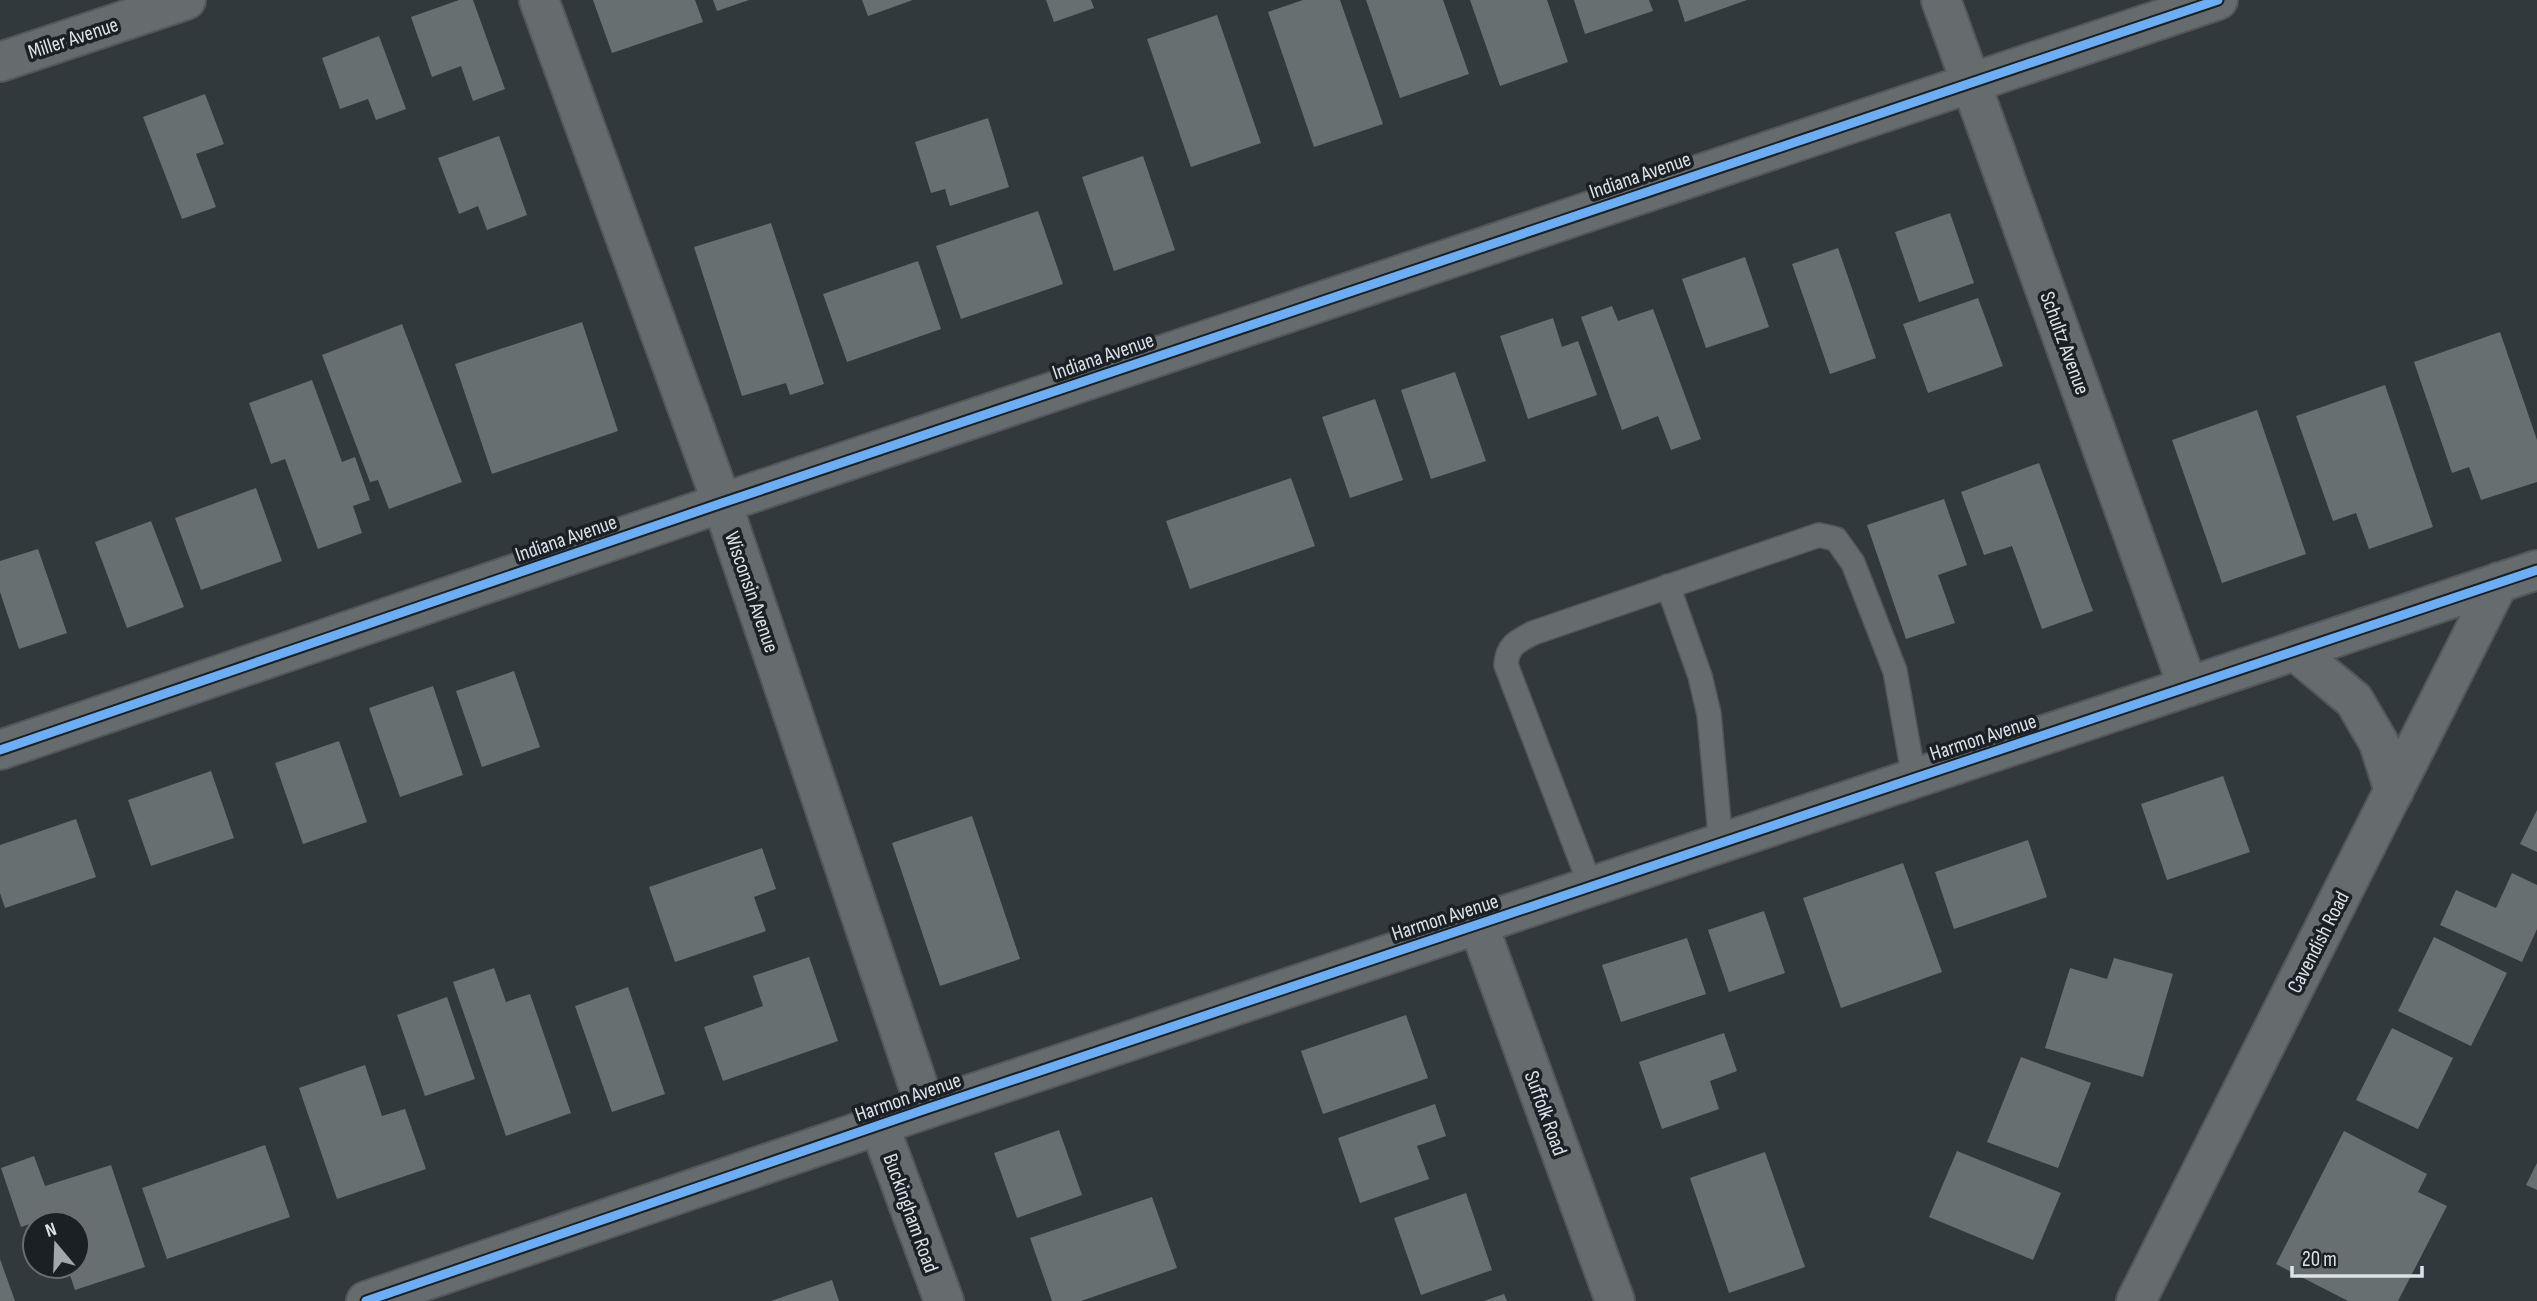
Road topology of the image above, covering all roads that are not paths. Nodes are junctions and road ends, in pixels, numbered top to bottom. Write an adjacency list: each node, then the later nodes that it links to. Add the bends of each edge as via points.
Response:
1 (186, 0): 5 (street, Miller Avenue)
2 (539, 0): 7 (street, Wisconsin Avenue)
3 (1941, 0): 6 (street, Schultz Avenue)
4 (2208, 2): 6 (street, Indiana Avenue)
5 (0, 62)
6 (1972, 82): 7 (street, Indiana Avenue); 12 (street, Schultz Avenue)
7 (722, 503): 13 (street, Indiana Avenue); 19 (street, Wisconsin Avenue)
8 (2537, 570): 9 (street, Harmon Avenue)
9 (2499, 582): 11 (street, Harmon Avenue); 15 (street, Cavendish Road)
10 (1668, 586): 14 (lane, via 1819,535 1836,540 1853,563 1895,671); 16 (lane, via 1709,714); 17 (lane, via 1533,633 1506,653 1506,665)
11 (2295, 651): 12 (street, Harmon Avenue); 15 (street, via 2354,701 2379,743)
12 (2188, 687): 14 (street, Harmon Avenue)
13 (0, 750)
14 (1914, 778): 16 (street, Harmon Avenue)
15 (2394, 791): 24 (street, Cavendish Road)
16 (1721, 844): 17 (street, Harmon Avenue)
17 (1591, 887): 18 (street, Harmon Avenue)
18 (1478, 924): 19 (street, Harmon Avenue); 23 (street, Suffolk Road)
19 (926, 1109): 20 (street, Harmon Avenue)
20 (879, 1125): 21 (street, Harmon Avenue); 22 (street, Buckingham Road)
21 (366, 1301)
22 (944, 1301)
23 (1615, 1301)
24 (2136, 1301)

